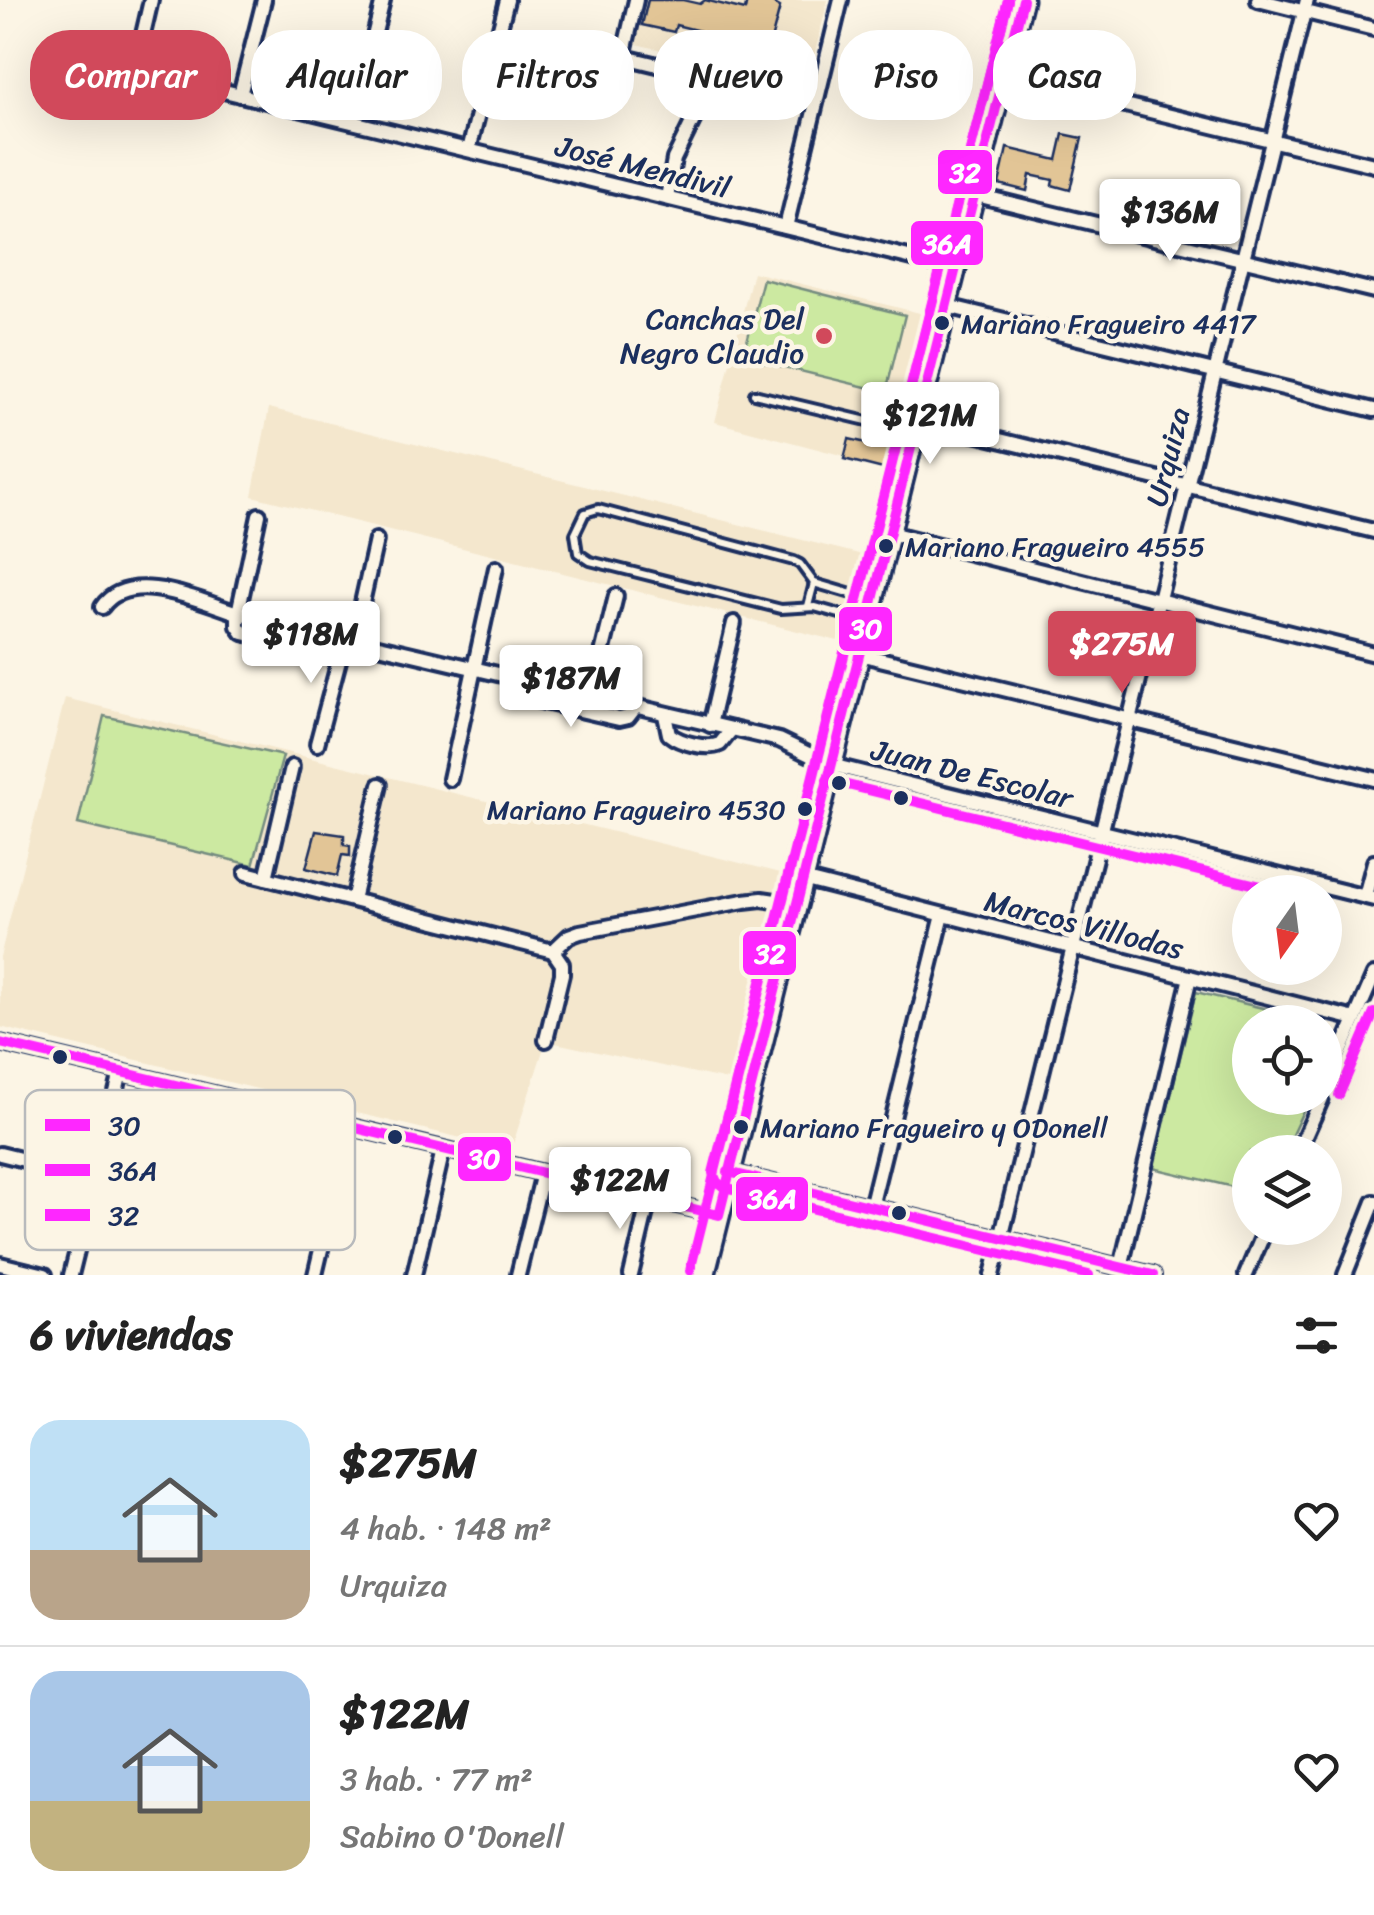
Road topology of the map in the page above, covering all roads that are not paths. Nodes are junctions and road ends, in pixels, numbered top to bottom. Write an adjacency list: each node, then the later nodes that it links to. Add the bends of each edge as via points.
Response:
1 (151, 0): 11 (street)
2 (264, 0): 16 (street)
3 (383, 0): 21 (street)
4 (508, 0): 23 (street)
5 (636, 0): 12 (street)
6 (840, 0): 14 (street)
7 (1024, 0): 13 (main road)
8 (1258, 0): 9 (street)
9 (1306, 6): 10 (street); 22 (street, Urquiza)
10 (1374, 29)
11 (144, 30)
12 (629, 30)
13 (1016, 30)
14 (818, 92)
15 (231, 93): 16 (street, José Mendivil)
16 (240, 95): 21 (street, José Mendivil)
17 (1136, 107): 22 (street)
18 (693, 120): 26 (street, via 674,158)
19 (811, 120): 27 (street)
20 (994, 120): 25 (main road)
21 (353, 122): 23 (street, José Mendivil)
22 (1272, 140): 24 (street); 28 (street, Urquiza)
23 (469, 150): 26 (street, José Mendivil)
24 (1374, 164)
25 (976, 195): 28 (street); 29 (main road)
26 (667, 198): 27 (street, José Mendivil)
27 (786, 227): 29 (street, José Mendivil)
28 (1243, 260): 30 (street); 32 (street, Urquiza)
29 (958, 268): 31 (main road)
30 (1374, 291)
31 (947, 306): 32 (street); 35 (main road)
32 (1215, 371): 34 (street); 36 (street, Urquiza)
33 (754, 394): 35 (lane)
34 (1374, 410)
35 (916, 426): 36 (street); 39 (main road)
36 (1187, 486): 38 (street); 44 (street, Urquiza)
37 (259, 515): 48 (street)
38 (1374, 531)
39 (890, 533): 44 (street); 45 (main road)
40 (376, 540): 51 (street)
41 (496, 568): 54 (street)
42 (814, 583): 45 (lane); 47 (lane); 47 (lane, via 794,561 598,509 585,514 574,534 578,553 590,561 781,609)
43 (616, 596): 56 (street)
44 (1159, 600): 53 (street); 59 (street, Urquiza)
45 (873, 601): 49 (main road)
46 (102, 607): 48 (street, Juan De Escolar, via 115,594 164,588)
47 (808, 607): 49 (lane)
48 (238, 613): 51 (street, Juan De Escolar)
49 (868, 622): 52 (main road)
50 (734, 623): 60 (street)
51 (350, 638): 54 (street, Juan De Escolar); 62 (street)
52 (859, 654): 59 (street); 63 (main road)
53 (1374, 654)
54 (476, 670): 55 (street, Juan De Escolar); 65 (street)
55 (518, 680): 56 (street, Juan De Escolar); 57 (street, via 536,700 619,719)
56 (592, 698): 57 (street, Juan De Escolar)
57 (635, 708): 58 (street, Juan De Escolar)
58 (666, 715): 60 (street, Juan De Escolar); 61 (street, via 674,739 706,746 720,744)
59 (1130, 719): 66 (street); 68 (street, Urquiza)
60 (710, 725): 61 (street, Juan De Escolar)
61 (732, 729): 63 (street, Juan De Escolar, via 779,740)
62 (318, 744)
63 (830, 765): 68 (street, Juan De Escolar); 72 (main road)
64 (292, 767): 71 (street)
65 (450, 779)
66 (1374, 779)
67 (380, 785): 74 (street)
68 (1102, 832): 73 (street, Juan De Escolar); 77 (street, Urquiza)
69 (1374, 862): 73 (street)
70 (246, 872): 71 (street)
71 (266, 878): 74 (street)
72 (802, 879): 75 (main road); 76 (street, Marcos Villodas)
73 (1370, 898)
74 (353, 900): 78 (street)
75 (795, 904): 78 (street, via 744,900 580,932); 92 (main road)
76 (943, 915): 77 (street, Marcos Villodas); 96 (street)
77 (1073, 947): 80 (street, Marcos Villodas); 98 (street, Urquiza)
78 (553, 951): 82 (street, via 562,974)
79 (1374, 974): 81 (street)
80 (1190, 977): 81 (street, Marcos Villodas); 103 (street)
81 (1355, 1019): 84 (street)
82 (546, 1040)
83 (0, 1043): 85 (street)
84 (1342, 1050)
85 (121, 1072): 86 (street); 87 (street)
86 (117, 1090)
87 (197, 1090)
88 (355, 1127): 89 (street)
89 (443, 1150): 93 (street); 108 (street)
90 (0, 1154): 91 (street)
91 (25, 1160)
92 (728, 1172): 96 (street); 97 (main road)
93 (543, 1173): 94 (street); 109 (street)
94 (649, 1199): 97 (street); 110 (street)
95 (1374, 1202): 115 (street)
96 (871, 1207): 98 (street)
97 (719, 1215): 111 (main road)
98 (1002, 1238): 104 (street); 112 (street, Urquiza)
99 (1259, 1245): 114 (street)
100 (77, 1250): 106 (street)
101 (321, 1250): 107 (street)
102 (0, 1264): 105 (street)
103 (1120, 1267): 104 (street); 113 (street)
104 (1104, 1269)
105 (45, 1275)
106 (71, 1275)
107 (315, 1275)
108 (414, 1275)
109 (518, 1275)
110 (631, 1275)
111 (704, 1275)
112 (992, 1275)
113 (1153, 1275)
114 (1246, 1275)
115 (1344, 1275)

